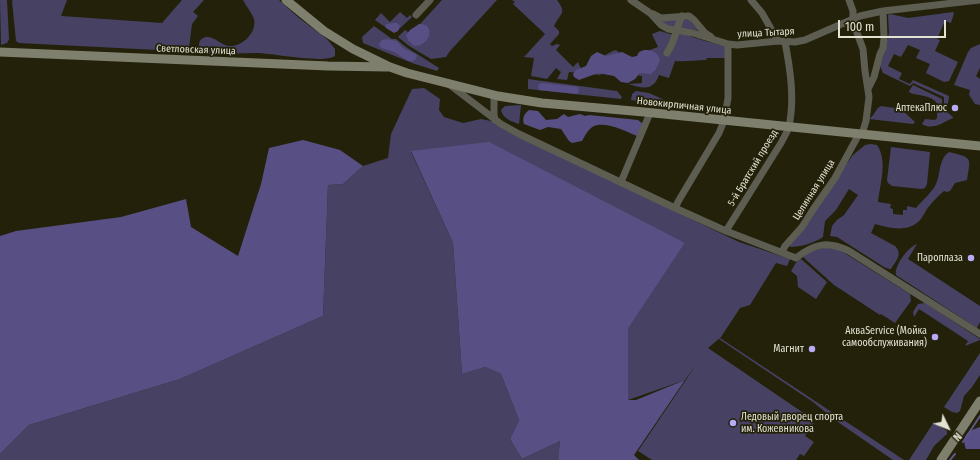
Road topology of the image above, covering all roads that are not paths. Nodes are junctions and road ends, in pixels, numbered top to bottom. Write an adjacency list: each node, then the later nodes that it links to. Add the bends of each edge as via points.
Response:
1 (286, 0): 18 (main road, via 353,49)
2 (430, 0): 9 (street)
3 (631, 0): 8 (street, улица Тытаря)
4 (751, 0): 14 (street)
5 (977, 0): 7 (street, улица Тытаря)
6 (848, 1): 11 (street, Целинная улица)
7 (883, 11): 11 (street, улица Тытаря); 20 (street, via 883,48)
8 (650, 13): 10 (street, улица Тытаря, via 661,18); 12 (street, улица Тытаря, via 661,25)
9 (416, 15)
10 (682, 16): 12 (street); 13 (street, улица Тытаря, via 692,18)
11 (854, 18): 14 (street, улица Тытаря, via 805,40); 20 (street, Целинная улица, via 864,49)
12 (676, 31): 13 (street, улица Тытаря, via 693,33); 17 (street)
13 (716, 41): 15 (street, улица Тытаря)
14 (782, 41): 15 (street, улица Тытаря); 25 (street, 5-й Братский проезд, via 791,95)
15 (728, 44): 24 (street, via 728,98)
16 (0, 52): 18 (main road, Светловская улица)
17 (667, 53)
18 (390, 67): 19 (main road, Новокирпичная улица)
19 (450, 84): 21 (main road, Новокирпичная улица); 23 (street)
20 (868, 89): 26 (street, Целинная улица, via 866,121)
21 (494, 95): 22 (main road, Новокирпичная улица, via 542,103); 23 (street)
22 (650, 113): 24 (main road, Новокирпичная улица); 28 (street)
23 (495, 120): 28 (street)
24 (724, 121): 25 (main road, Новокирпичная улица); 29 (street)
25 (789, 127): 26 (main road, Новокирпичная улица); 30 (street, 5-й Братский проезд)
26 (860, 134): 27 (main road, Новокирпичная улица); 31 (street, Целинная улица, via 835,178)
27 (980, 146)
28 (621, 182): 29 (street)
29 (675, 208): 30 (street)
30 (726, 231): 31 (street)
31 (782, 252): 32 (street, via 796,258 817,246 836,245)
32 (980, 334)
33 (980, 401): 34 (main road)
34 (941, 460)

